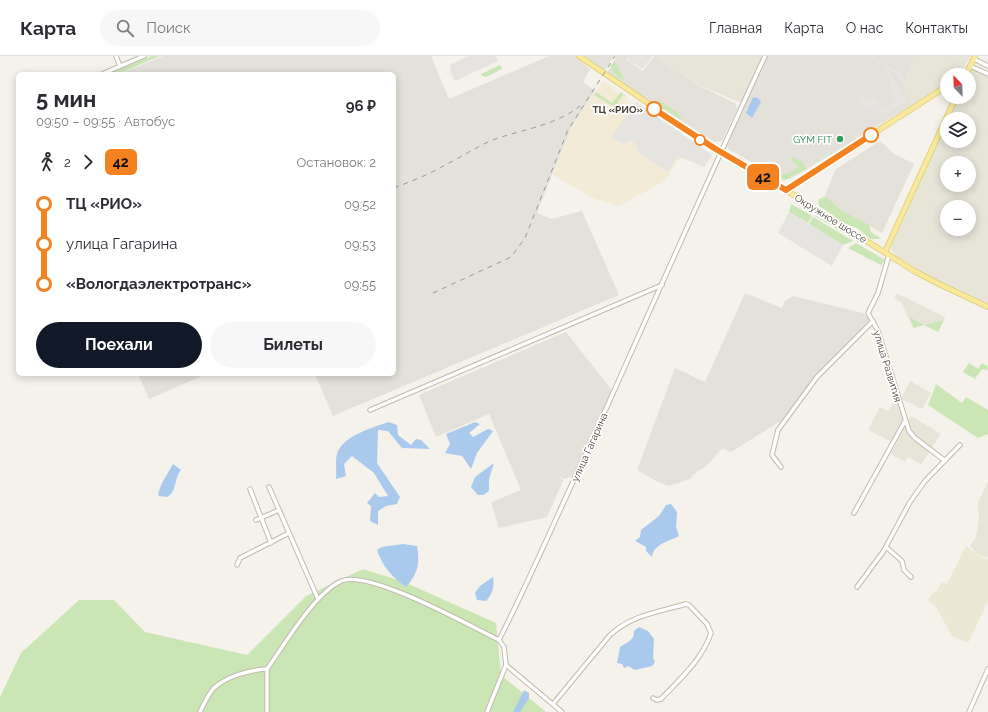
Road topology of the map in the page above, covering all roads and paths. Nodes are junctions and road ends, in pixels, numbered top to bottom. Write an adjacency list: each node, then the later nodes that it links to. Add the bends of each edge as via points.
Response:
1 (116, 56): 6 (street)
2 (144, 56): 6 (street)
3 (579, 56): 13 (main road, Окружное шоссе)
4 (765, 56): 13 (street, улица Гагарина)
5 (974, 57): 7 (main road); 8 (street)
6 (120, 66): 9 (street)
7 (970, 66): 10 (street)
8 (988, 66)
9 (106, 72)
10 (988, 74)
11 (940, 90): 14 (main road)
12 (953, 104): 17 (main road)
13 (720, 152): 15 (main road, Окружное шоссе); 18 (street, улица Гагарина)
14 (795, 182): 15 (main road); 16 (main road)
15 (786, 190): 16 (main road, Окружное шоссе)
16 (796, 196): 17 (main road, Окружное шоссе)
17 (887, 254): 19 (main road, Окружное шоссе, via 932,281); 20 (street, улица Развития, via 878,293 868,313)
18 (662, 285): 21 (street); 39 (street, улица Гагарина)
19 (988, 307)
20 (873, 321): 22 (street, улица Развития); 25 (street, via 817,377 778,430 772,455)
21 (370, 410)
22 (905, 421): 24 (street, улица Развития, via 911,434); 29 (street)
23 (960, 445): 24 (street)
24 (944, 460): 34 (street, via 910,502)
25 (781, 467)
26 (269, 487): 28 (street)
27 (250, 490): 30 (street)
28 (279, 510): 30 (street); 32 (street)
29 (854, 513)
30 (261, 518): 31 (street); 33 (street)
31 (256, 520)
32 (289, 533): 33 (street); 38 (street)
33 (271, 543): 35 (street, via 240,558)
34 (886, 547): 36 (street, via 903,562 904,570); 37 (street)
35 (237, 565)
36 (911, 577)
37 (857, 588)
38 (318, 599): 39 (street, via 336,584 349,579 371,583 404,594); 41 (street)
39 (499, 640): 40 (street, via 504,647)
40 (506, 665): 44 (street); 47 (street)
41 (267, 669): 45 (street, via 247,672 222,682 212,690); 46 (street)
42 (988, 670): 49 (street)
43 (653, 698): 44 (street, via 661,699 698,661 709,639 711,633 706,624 689,605 630,620 621,625)
44 (553, 704): 48 (street)
45 (200, 712)
46 (267, 712)
47 (487, 712)
48 (562, 712)
49 (969, 712)

